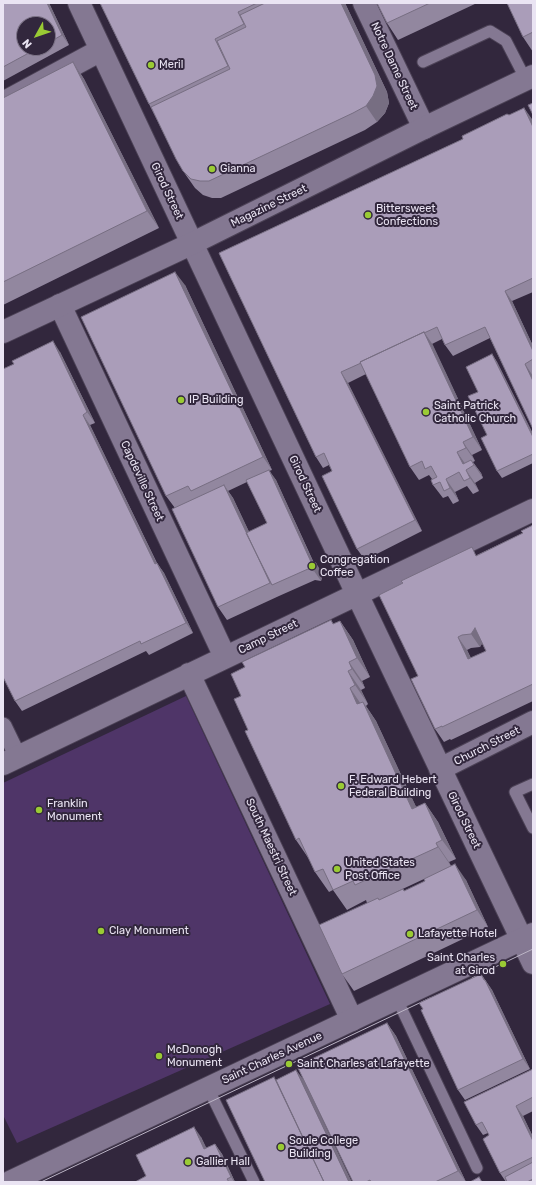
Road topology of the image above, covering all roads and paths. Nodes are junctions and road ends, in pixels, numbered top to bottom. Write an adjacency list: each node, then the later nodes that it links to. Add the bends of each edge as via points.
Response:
1 (79, 3): 3 (street, Girod Street)
2 (364, 3): 7 (street, Notre Dame Street)
3 (101, 50): 6 (street); 8 (street, Girod Street)
4 (423, 62): 5 (lane, via 490,31 506,41)
5 (529, 78): 7 (street, Magazine Street)
6 (3, 103)
7 (424, 128): 8 (street, Magazine Street)
8 (191, 244): 9 (street, Magazine Street); 12 (street, Girod Street)
9 (60, 305): 10 (street, Magazine Street); 13 (street, Capdeville Street)
10 (3, 332)
11 (533, 510): 12 (street, Camp Street)
12 (357, 594): 13 (street, Camp Street); 18 (street, Girod Street)
13 (225, 657): 14 (street, Camp Street)
14 (190, 674): 17 (street, Camp Street); 24 (street, South Maestri Street)
15 (533, 722): 18 (street, Church Street)
16 (3, 726): 17 (street)
17 (10, 760)
18 (440, 769): 21 (street, Girod Street)
19 (533, 784): 20 (lane, via 515,792)
20 (533, 828)
21 (527, 937): 22 (street, Girod Street); 23 (street, Saint Charles Avenue)
22 (533, 963)
23 (397, 999): 24 (street, Saint Charles Avenue); 26 (lane)
24 (352, 1020): 25 (street, Saint Charles Avenue)
25 (208, 1088): 28 (street, Saint Charles Avenue); 29 (lane)
26 (477, 1168)
27 (3, 1170): 28 (street)
28 (10, 1182)
29 (254, 1182)

